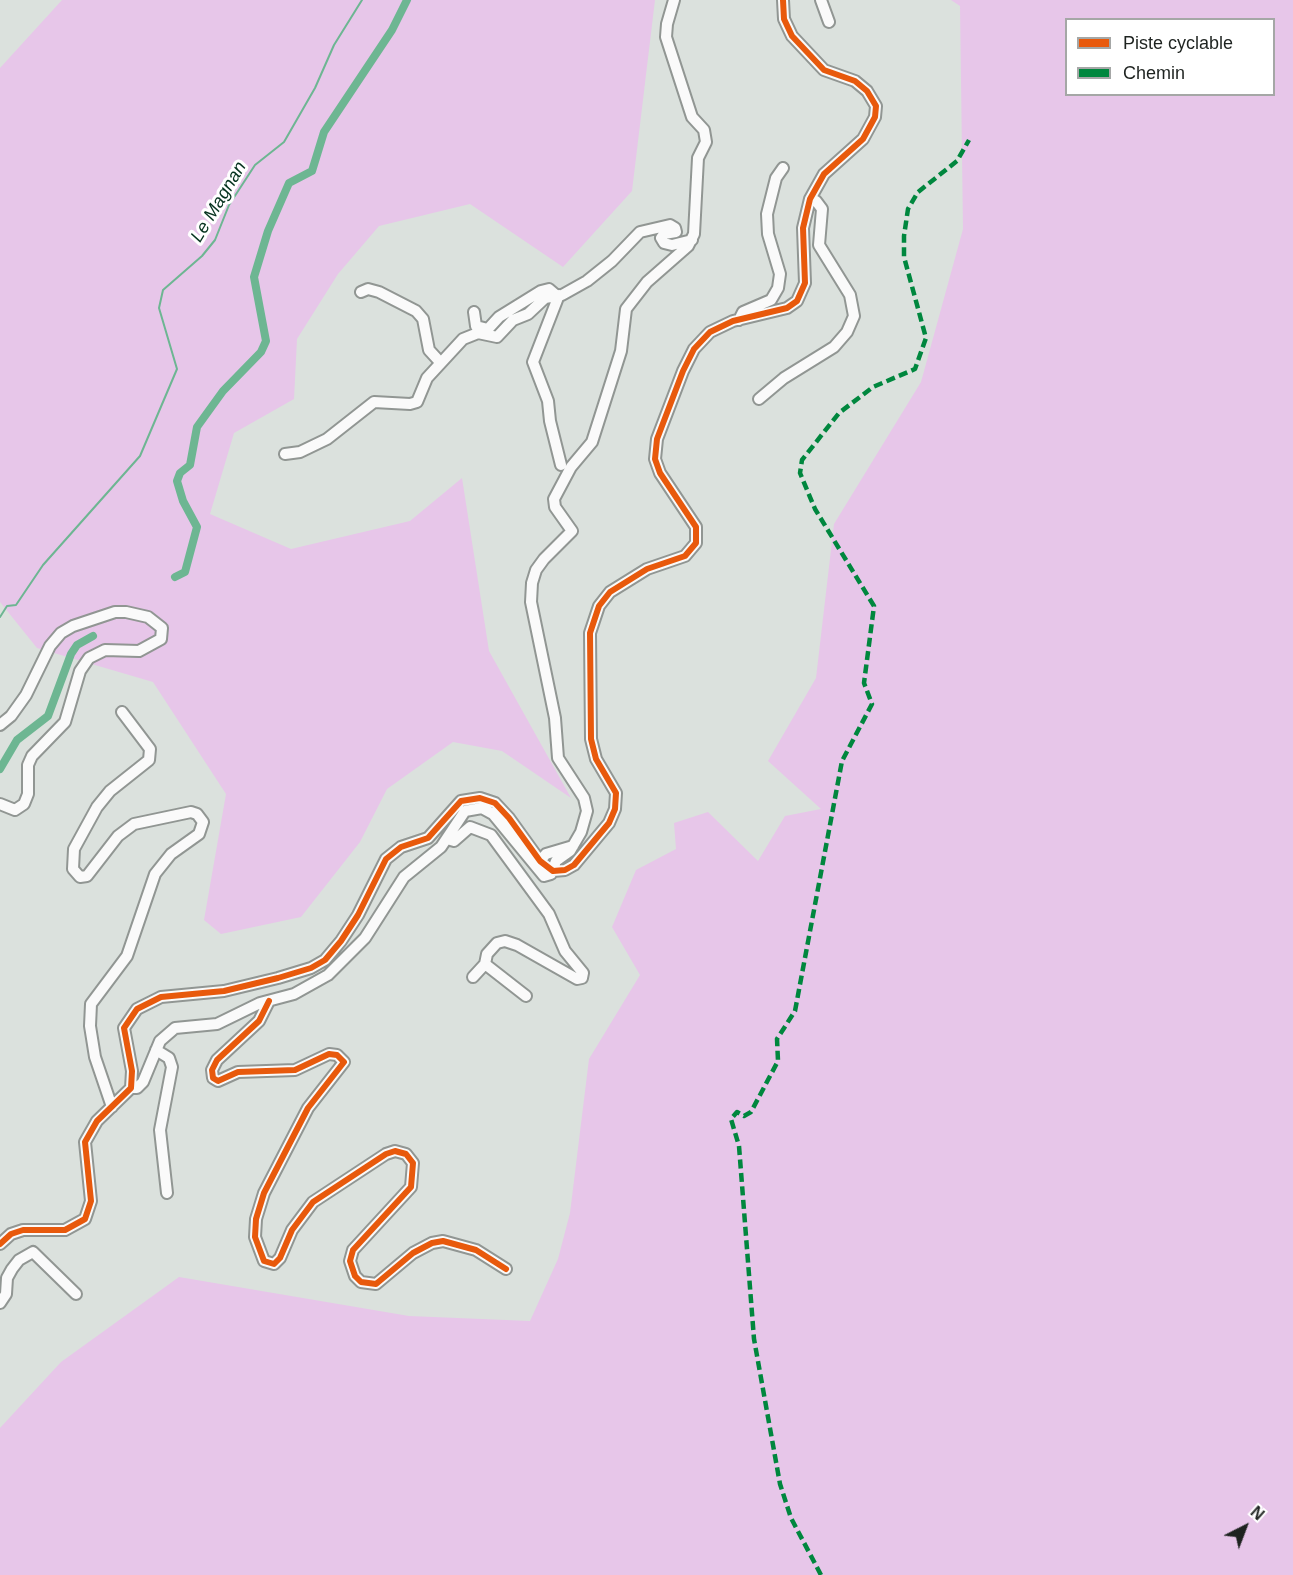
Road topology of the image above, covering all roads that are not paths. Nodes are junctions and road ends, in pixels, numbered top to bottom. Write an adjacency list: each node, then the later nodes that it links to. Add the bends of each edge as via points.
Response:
1 (674, 0): 7 (street, via 666,30 692,117 704,130 706,142 698,158 697,219)
2 (783, 0): 6 (street, via 784,19 797,43 824,70 862,86 872,97 876,110 870,130 824,174)
3 (820, 0): 4 (street)
4 (829, 22)
5 (783, 168): 11 (street, via 776,178 767,214 768,234 780,274 778,288 766,303 742,312)
6 (810, 199): 11 (street, via 803,228 805,284 801,296 787,308); 13 (street, via 822,209 819,245 850,295 854,316 834,347 784,378)
7 (692, 240): 9 (street, via 664,243 664,234 676,232 670,225 640,232 587,281); 20 (street, via 647,282 626,309 621,351 592,442 571,467 554,499 555,507 572,531 544,559 532,583 531,602 555,718 558,758 584,798 587,811)
8 (361, 292): 12 (street, via 379,292 416,311 423,319 429,350)
9 (558, 295): 10 (street, via 549,289 541,291 499,317 488,329 476,326); 12 (street, via 545,298 528,314 513,320 497,337 478,333 463,339); 15 (street, via 533,362 548,401)
10 (474, 312)
11 (739, 320): 24 (street, via 710,332 694,349 657,439 657,468 696,527 696,543 685,556 646,569 618,586 605,598 594,619 589,656 591,739 596,759 614,789 615,809 604,831 574,865)
12 (440, 362): 14 (street, via 427,378 417,402 374,402 327,439 300,452)
13 (759, 399)
14 (285, 454)
15 (561, 465)
16 (122, 712): 31 (street, via 150,750 149,760 110,791 97,807 74,849 73,869 80,877 87,876 118,836 134,824 186,812 197,814 203,822 199,834 171,854 155,874 128,956 91,1004 94,1057)
17 (0, 725): 18 (street, via 26,695 50,646 61,633 115,612 136,613 160,625 163,636 139,651 105,650 88,658 80,671 65,722 28,765 24,804 15,810)
18 (0, 804)
19 (447, 838): 24 (street, via 465,811 482,808 500,820 540,874 548,876); 25 (street, via 454,841 470,827 491,836 549,914 565,951 583,976 573,978 536,953 509,941 495,944); 28 (street, via 435,853 404,877 365,938 328,975 294,994)
20 (573, 846): 21 (street); 24 (street, via 558,858)
21 (558, 849): 22 (street); 23 (street)
22 (531, 850): 23 (street); 30 (street, via 495,804 480,798 461,801 428,838 401,847 386,859 358,915 325,960 311,968 224,991 161,997 137,1009 124,1028)
23 (540, 861): 24 (street)
24 (553, 871)
25 (485, 964): 26 (street); 27 (street)
26 (473, 977)
27 (526, 996)
28 (269, 1001): 29 (street, via 217,1024 175,1028); 34 (street, via 259,1021 217,1060 213,1078 218,1081 238,1072 295,1070 329,1054 344,1062 309,1108 264,1193 255,1229 264,1262 274,1264 280,1258 292,1230 313,1202 395,1151 406,1154 413,1163 411,1187 353,1250 350,1261 355,1276 361,1282 376,1284 412,1253 432,1242 443,1241 476,1250)
29 (156, 1050): 30 (street, via 143,1082); 32 (street, via 169,1058 172,1067 160,1130)
30 (131, 1088): 31 (street)
31 (112, 1107): 33 (street, via 97,1121 85,1142 91,1201 85,1219 65,1230 23,1230)
32 (167, 1193)
33 (0, 1244)
34 (506, 1269)
35 (76, 1294): 36 (street, via 33,1252 12,1269)
36 (0, 1303)

